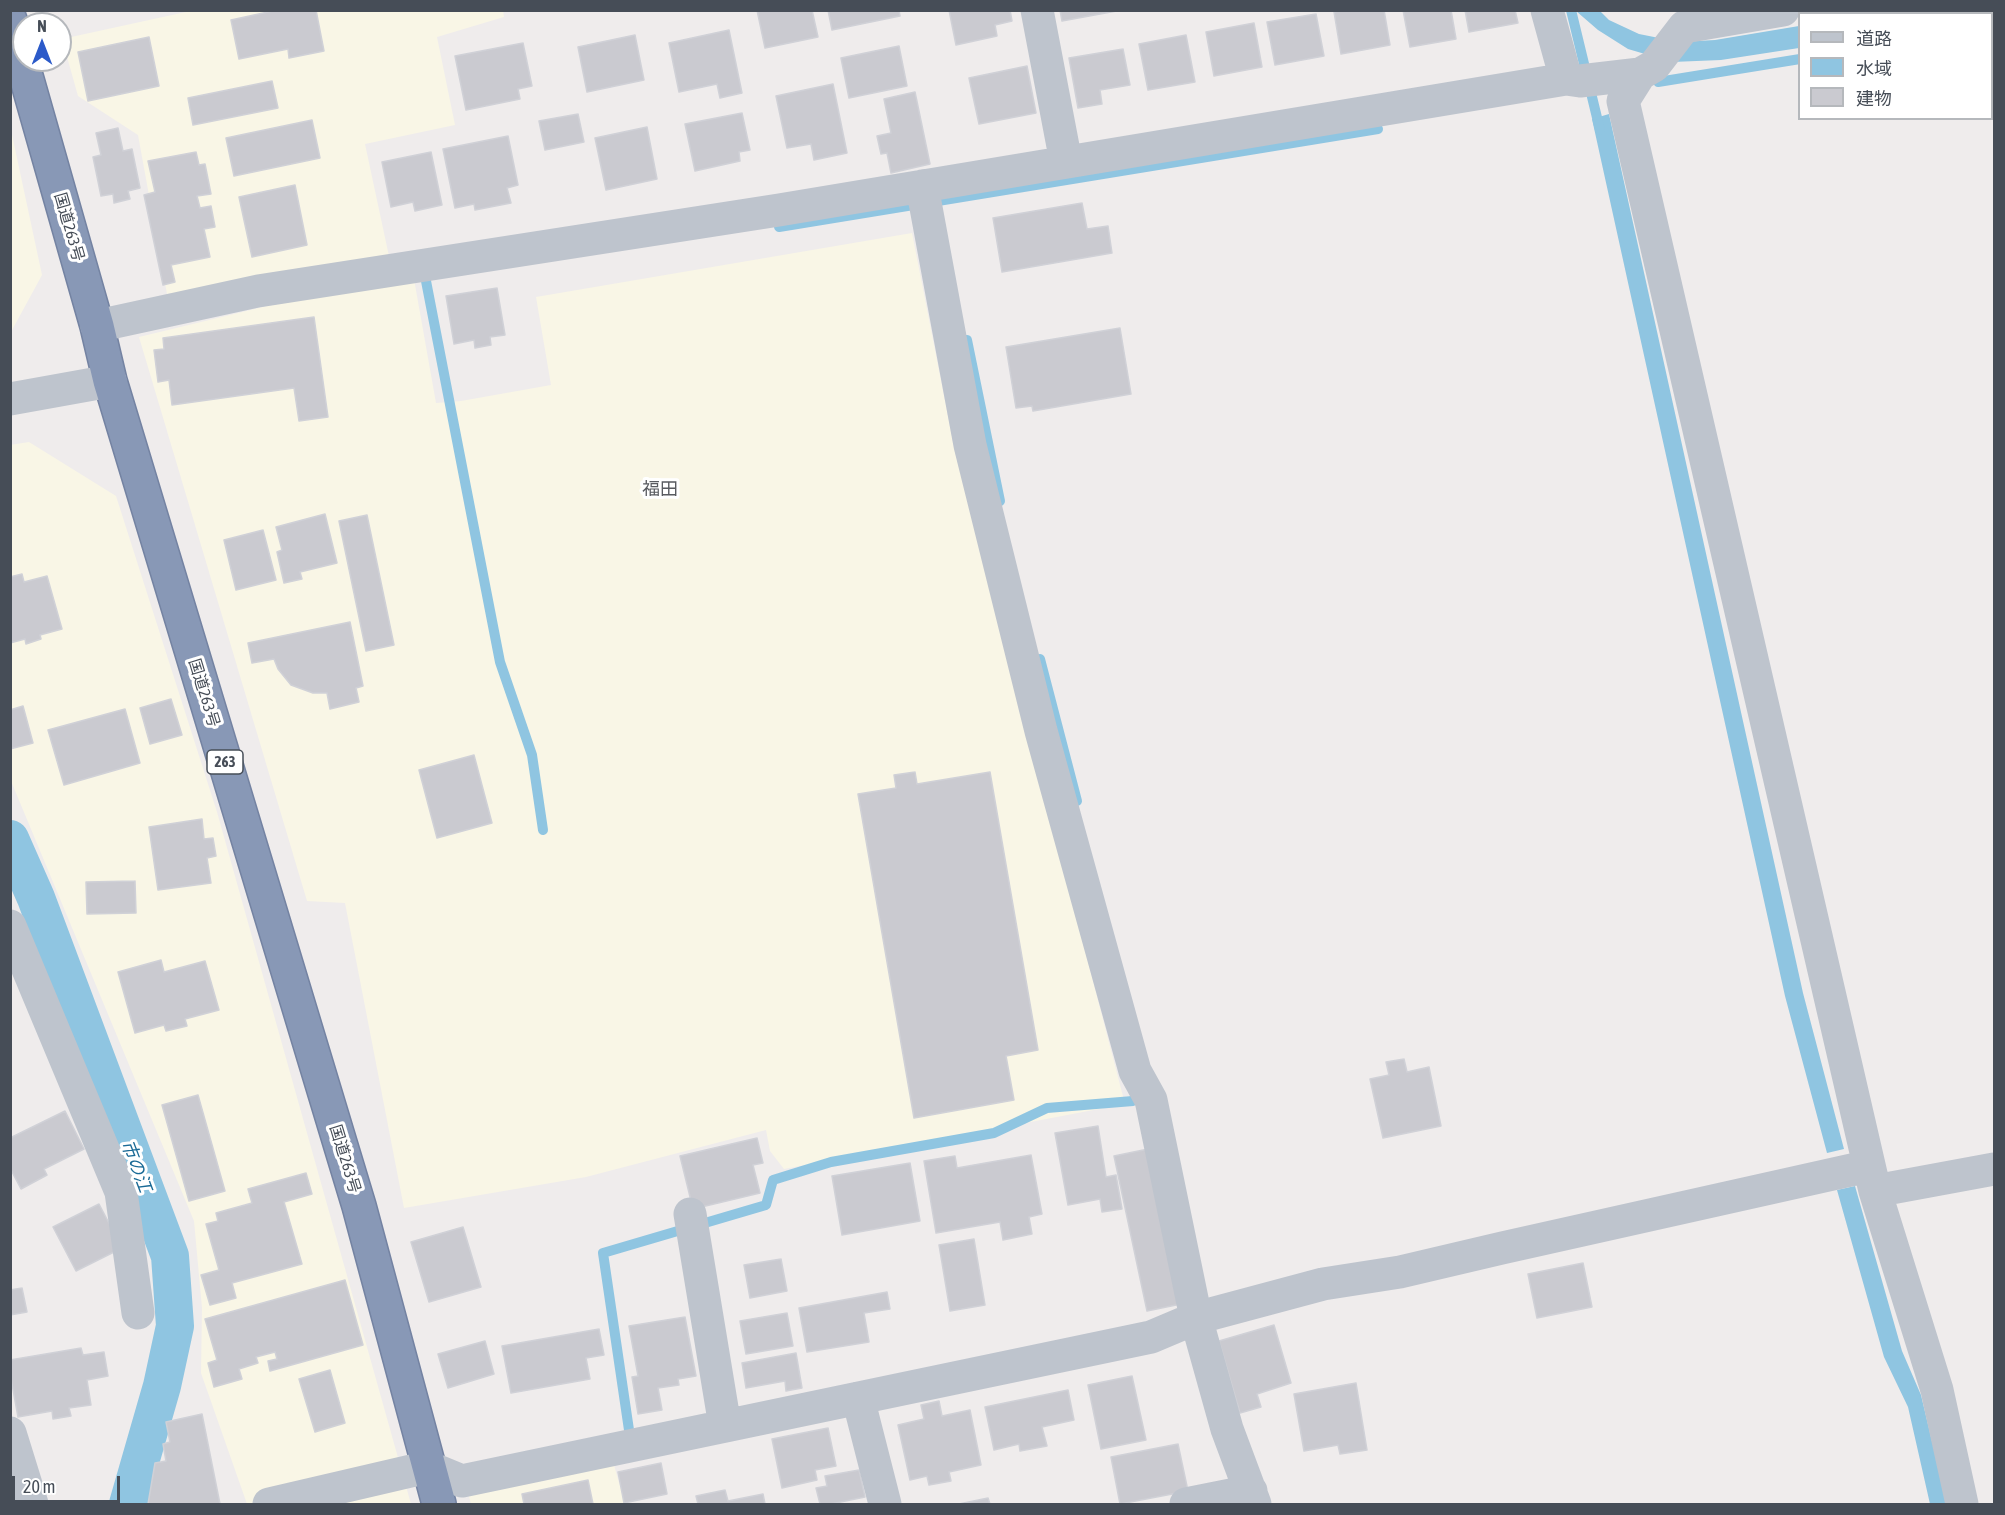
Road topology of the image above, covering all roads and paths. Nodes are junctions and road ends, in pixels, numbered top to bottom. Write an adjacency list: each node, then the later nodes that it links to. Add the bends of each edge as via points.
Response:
1 (1037, 10): 7 (street)
2 (1546, 10): 6 (street)
3 (1783, 10): 5 (street, via 1684,27)
4 (10, 20): 9 (highway, 国道263号 / 263)
5 (1647, 70): 6 (street); 14 (street, via 1623,101)
6 (1582, 80): 7 (street)
7 (1066, 162): 8 (street)
8 (925, 201): 9 (street, via 779,210 258,291); 17 (street, via 970,445 1041,731 1135,1071 1151,1100)
9 (97, 326): 10 (highway, 国道263号 / 263)
10 (110, 381): 11 (street); 21 (highway, 国道263号 / 263, via 359,1206)
11 (10, 399)
12 (10, 926): 16 (street, via 122,1192)
13 (1995, 1169): 14 (street)
14 (1856, 1176): 17 (street, via 1400,1272 1323,1284); 28 (street, via 1936,1390)
15 (692, 1225): 19 (street)
16 (138, 1312)
17 (1196, 1318): 18 (street, via 1151,1337); 22 (street)
18 (861, 1410): 19 (street); 26 (street)
19 (725, 1426): 21 (street, via 462,1481)
20 (10, 1433): 23 (street)
21 (428, 1467): 24 (street); 25 (highway, 国道263号 / 263)
22 (1244, 1497): 27 (street)
23 (32, 1504)
24 (269, 1504)
25 (440, 1504)
26 (885, 1504)
27 (1186, 1504)
28 (1962, 1504)

